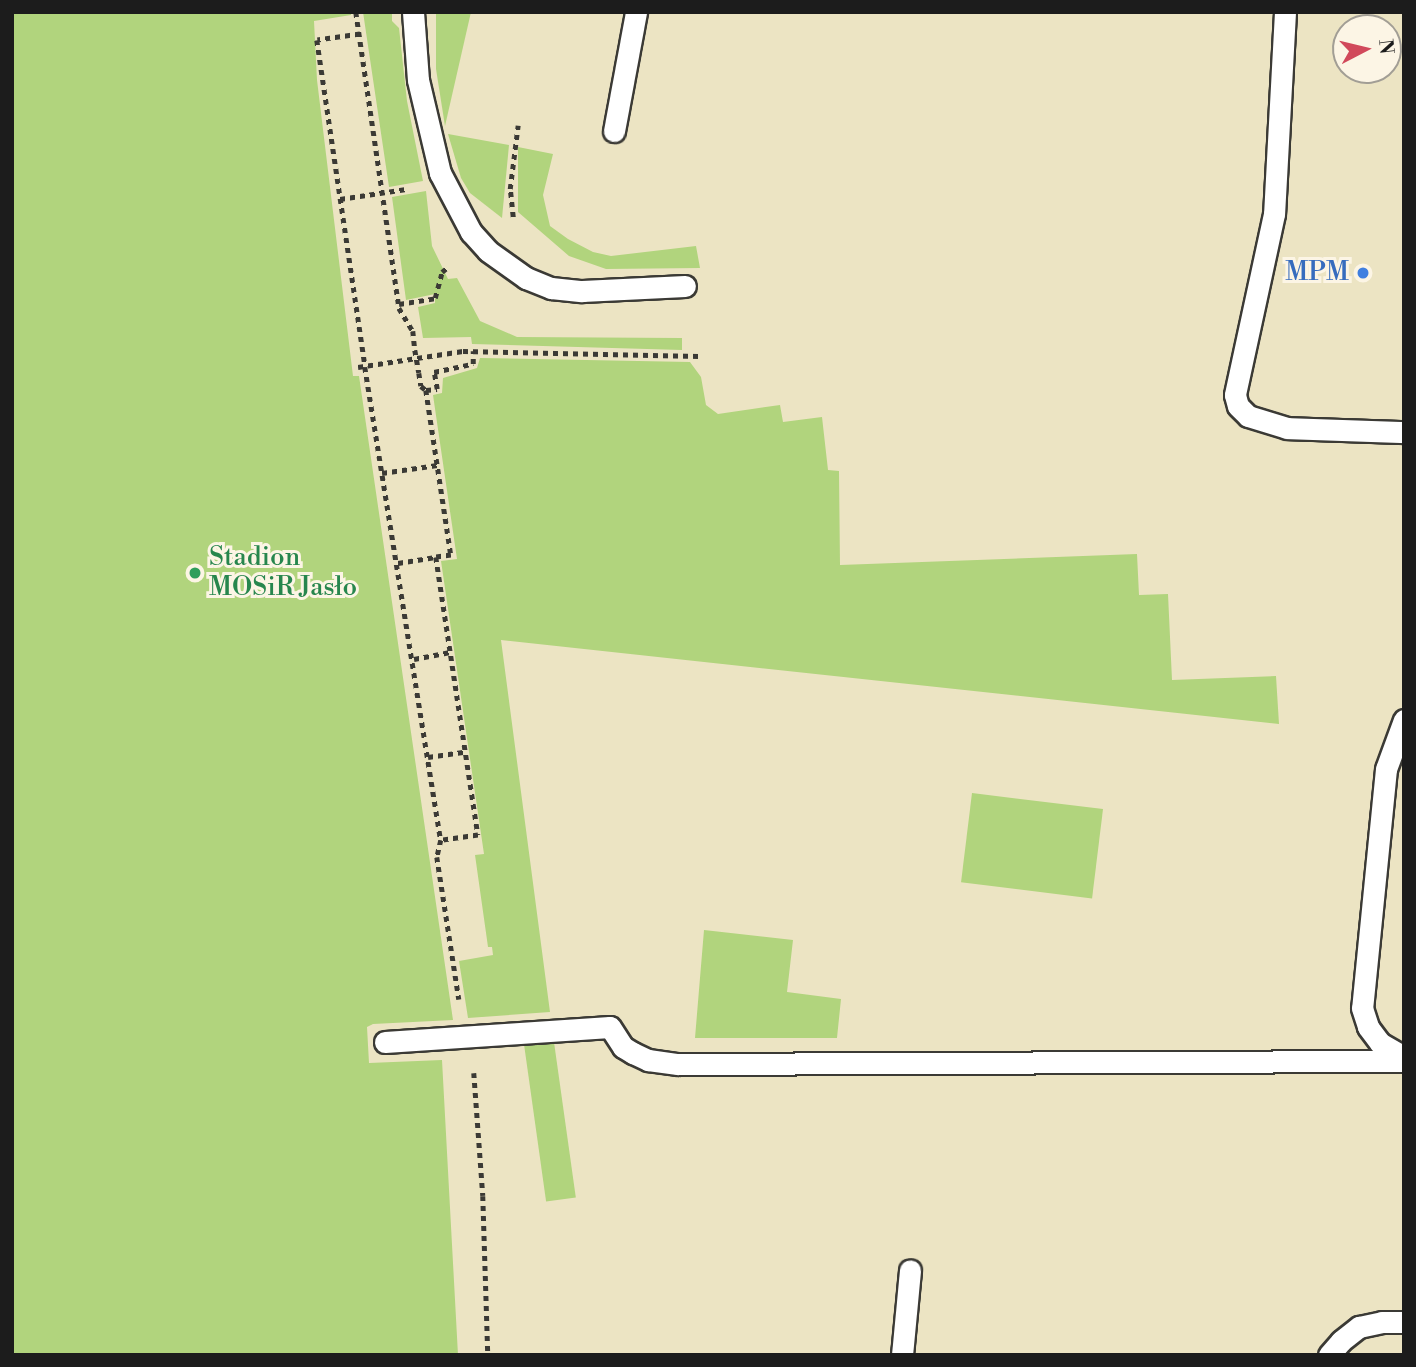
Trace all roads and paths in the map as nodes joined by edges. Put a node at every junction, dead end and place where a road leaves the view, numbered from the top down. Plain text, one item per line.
1 (356, 12) edge
2 (413, 12) edge
3 (636, 12) edge
4 (1285, 12) edge
5 (360, 34) junction
6 (518, 125) dead end
7 (614, 131) dead end
8 (383, 192) junction
9 (390, 192) dead end
10 (340, 199) junction
11 (517, 221) dead end
12 (685, 286) dead end
13 (435, 298) dead end
14 (399, 304) junction
15 (473, 351) junction
16 (699, 356) dead end
17 (358, 367) dead end
18 (365, 367) junction
19 (426, 390) junction
20 (1404, 432) edge
21 (437, 465) junction
22 (382, 473) junction
23 (436, 558) junction
24 (398, 563) junction
25 (450, 652) junction
26 (414, 659) junction
27 (1404, 720) edge
28 (465, 752) junction
29 (428, 757) junction
30 (441, 840) junction
31 (464, 1036) junction
32 (385, 1042) dead end
33 (1404, 1059) edge
34 (910, 1269) dead end
35 (1404, 1322) edge
36 (488, 1355) edge
37 (902, 1355) edge
38 (1329, 1355) edge

1 - 5 path
2 - 12 lane
3 - 7 lane
4 - 20 lane
5 - 8 path
5 - 10 path
6 - 11 path
8 - 9 path
8 - 10 path
8 - 14 path
10 - 18 path
13 - 14 path
14 - 19 path, bridge
15 - 16 path
15 - 18 path
15 - 19 path
17 - 18 path
18 - 22 path
19 - 21 path
21 - 22 path
21 - 23 path
22 - 24 path
23 - 24 path
23 - 25 path
24 - 26 path
25 - 26 path
25 - 28 path
26 - 29 path
27 - 33 lane
28 - 29 path
28 - 30 path
29 - 30 path
30 - 31 path
31 - 32 lane
31 - 33 lane
31 - 36 path
34 - 37 lane
35 - 38 lane

